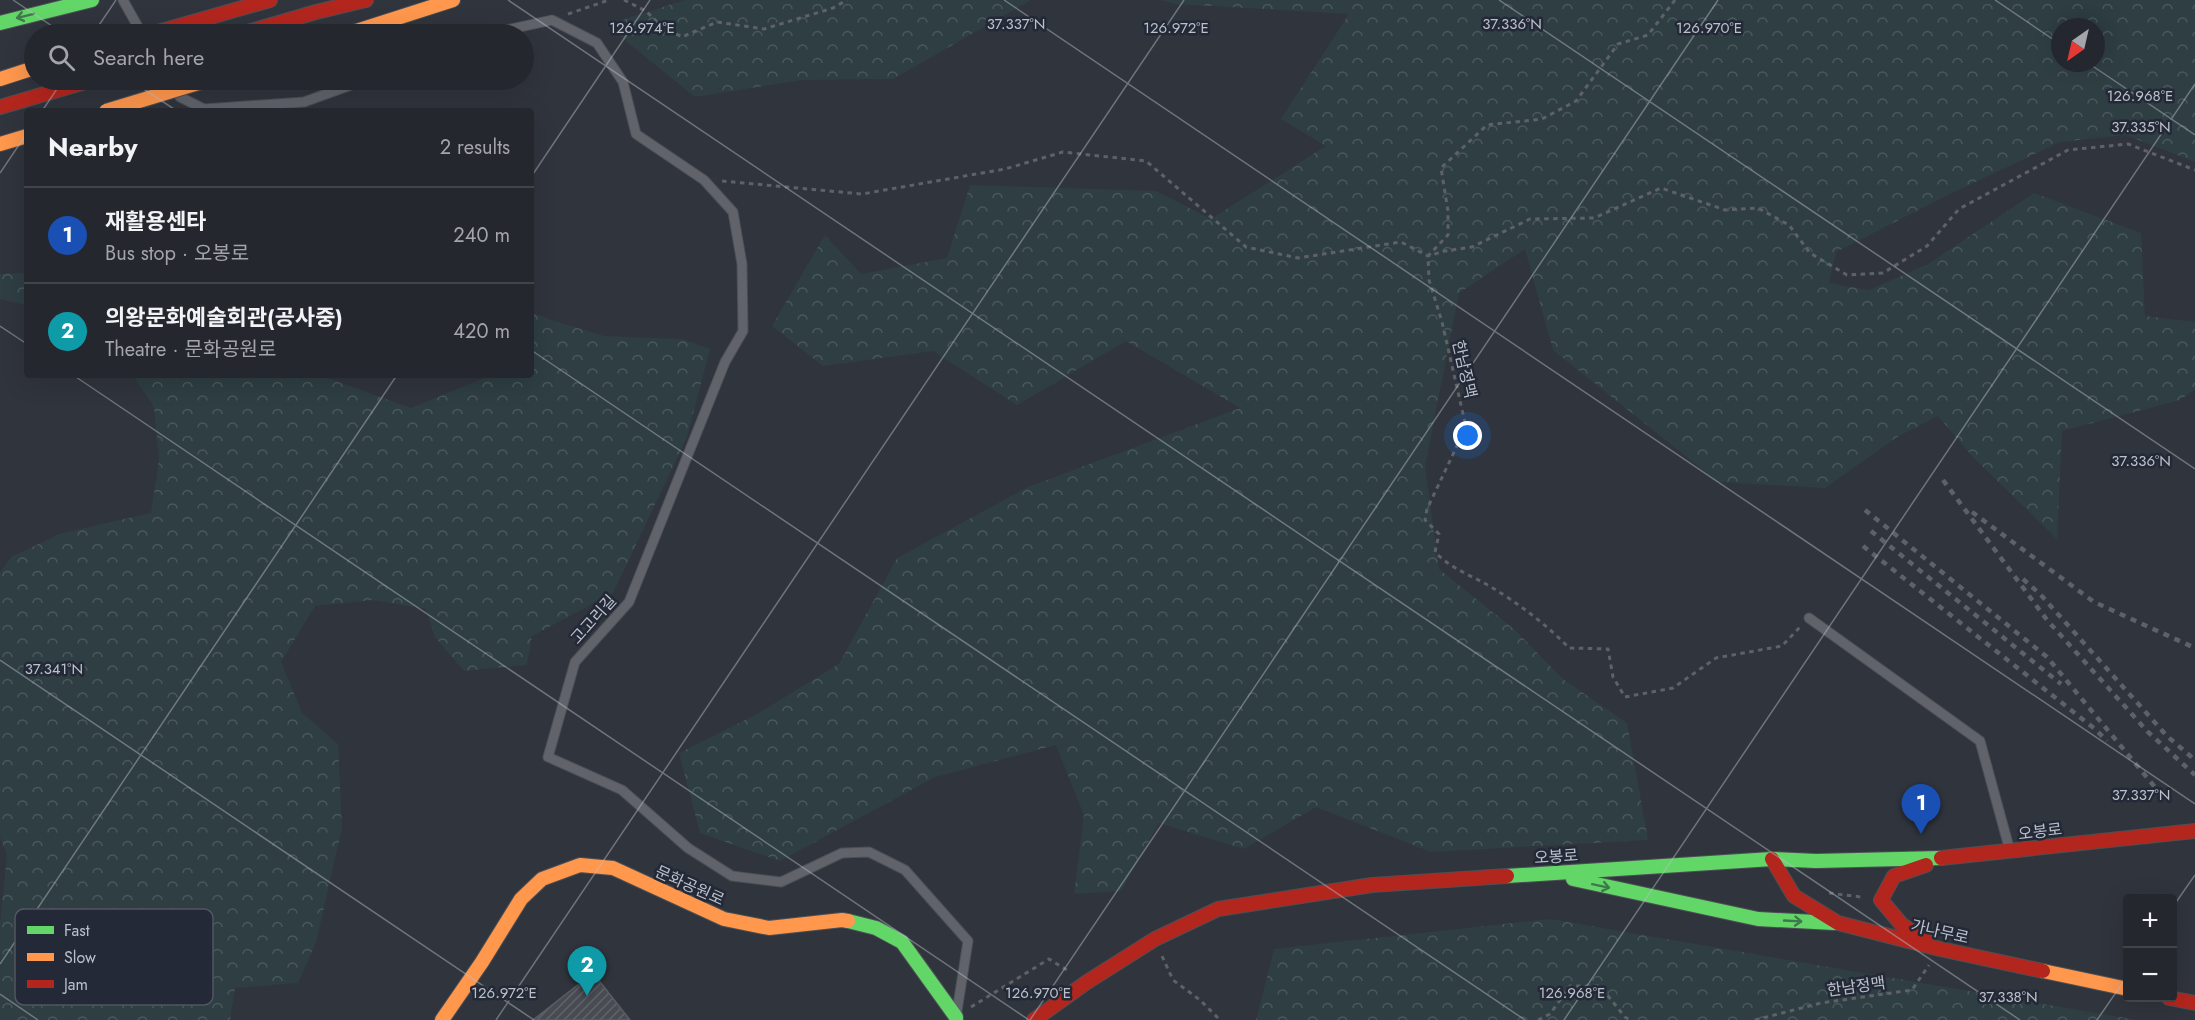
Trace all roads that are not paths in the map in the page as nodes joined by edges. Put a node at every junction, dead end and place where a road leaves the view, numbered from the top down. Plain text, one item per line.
1 (92, 0) edge
2 (123, 0) edge
3 (270, 0) edge
4 (366, 0) edge
5 (453, 0) edge
6 (0, 23) edge
7 (136, 24) edge
8 (186, 24) edge
9 (275, 24) edge
10 (378, 24) edge
11 (534, 24) edge
12 (24, 72) edge
13 (0, 79) edge
14 (58, 90) edge
15 (172, 90) edge
16 (175, 90) edge
17 (337, 90) edge
18 (0, 107) edge
19 (116, 108) edge
20 (202, 108) edge
21 (218, 108) edge
22 (24, 137) edge
23 (0, 144) edge
24 (1809, 618) road end
25 (2195, 831) edge
26 (2010, 851) junction
27 (1948, 858) junction
28 (1772, 860) junction
29 (1544, 873) junction
30 (1838, 923) junction
31 (1940, 949) junction
32 (2123, 988) edge
33 (2177, 1000) edge
34 (2195, 1003) edge
35 (956, 1018) edge
36 (442, 1020) edge
37 (1034, 1020) edge

1 -> 6 main road
2 - 7 lane
3 - 8 main road
4 - 9 main road
5 - 10 main road
11 - 35 lane, 고고리길
12 - 13 main road
14 - 18 main road
15 - 20 lane
16 - 19 main road, bridge
17 - 21 lane
22 - 23 main road
24 - 26 lane
25 - 26 main road, 오봉로
26 - 27 main road, 오봉로
27 - 28 main road, 오봉로
27 - 31 main road
28 - 29 main road, 오봉로
28 - 30 main road, 가나무로
29 -> 30 main road
29 - 37 main road, 오봉로
30 - 31 main road, 가나무로
31 - 32 main road, 가나무로
33 - 34 main road
35 - 36 main road, 문화공원로

